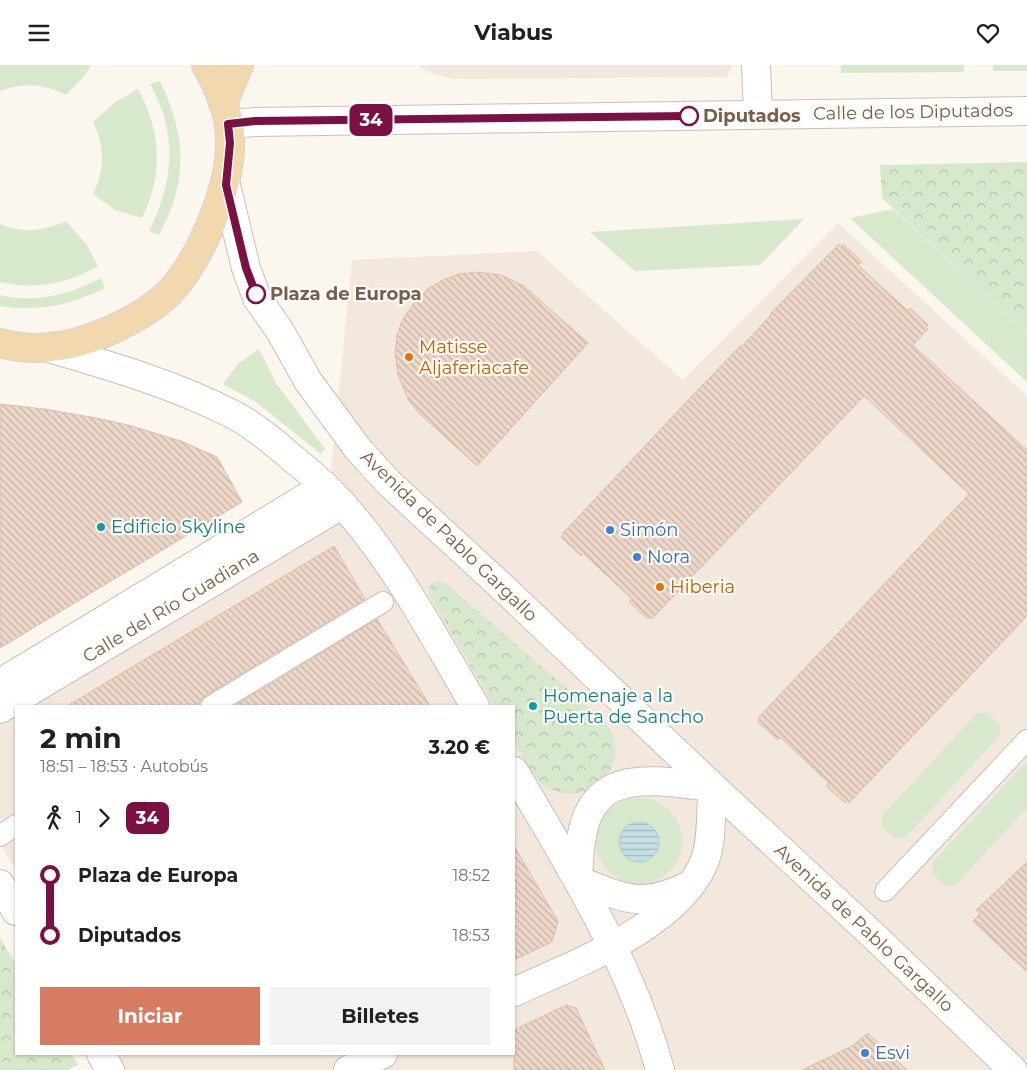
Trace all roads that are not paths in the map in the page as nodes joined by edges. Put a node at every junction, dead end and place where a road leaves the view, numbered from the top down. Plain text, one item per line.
1 (206, 65) edge
2 (239, 65) edge
3 (756, 65) edge
4 (1027, 111) edge
5 (226, 113) junction
6 (758, 114) junction
7 (226, 185) junction
8 (0, 343) edge
9 (49, 347) junction
10 (334, 495) junction
11 (383, 602) dead end
12 (0, 683) edge
13 (213, 705) edge
14 (474, 705) edge
15 (0, 709) edge
16 (1027, 739) edge
17 (515, 773) edge
18 (713, 787) junction
19 (15, 826) edge
20 (0, 836) edge
21 (578, 880) junction
22 (0, 884) edge
23 (690, 885) junction
24 (885, 891) dead end
25 (15, 909) edge
26 (612, 945) junction
27 (515, 992) edge
28 (102, 1055) edge
29 (381, 1055) edge
30 (110, 1070) edge
31 (348, 1070) edge
32 (660, 1070) edge
33 (1013, 1070) edge

1 - 5 main road
2 - 5 main road
3 - 6 street
4 - 6 street, Calle de los Diputados
5 - 6 street, Calle de los Diputados
5 - 7 main road
7 - 9 main road
7 - 18 street, Avenida de Pablo Gargallo
8 - 9 main road
9 - 10 street
10 - 12 street, Calle del Río Guadiana
10 - 14 street
10 - 15 street, Calle del Río Guadiana
11 - 13 street
16 - 24 street
17 - 21 street
18 - 21 street
18 - 23 street
18 - 33 street, Avenida de Pablo Gargallo
19 - 20 street
21 - 23 street
21 - 26 street
22 - 25 street
23 - 26 street
26 - 27 street
26 - 32 street
28 - 30 street
29 - 31 street

